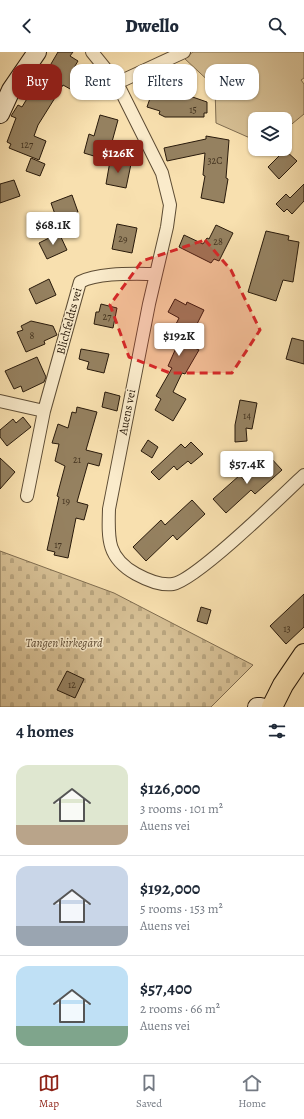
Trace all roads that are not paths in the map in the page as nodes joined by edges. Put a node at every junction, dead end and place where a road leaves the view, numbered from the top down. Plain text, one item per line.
1 (37, 52) edge
2 (92, 52) edge
3 (184, 52) edge
4 (102, 64) edge
5 (125, 79) edge
6 (125, 99) edge
7 (0, 114) edge
8 (156, 274) junction
9 (0, 401) edge
10 (44, 412) junction
11 (304, 475) edge
12 (27, 496) dead end
13 (304, 654) edge
14 (257, 707) edge
15 (261, 707) edge
16 (272, 707) edge

1 - 7 main road
2 - 4 street, Auens vei
3 - 5 street
6 - 8 street, Auens vei
8 - 10 street, Blichfeldts vei
8 - 11 street, Auens vei
9 - 10 street
10 - 12 street, Blichfeldts vei
13 - 16 main road
14 - 15 main road

